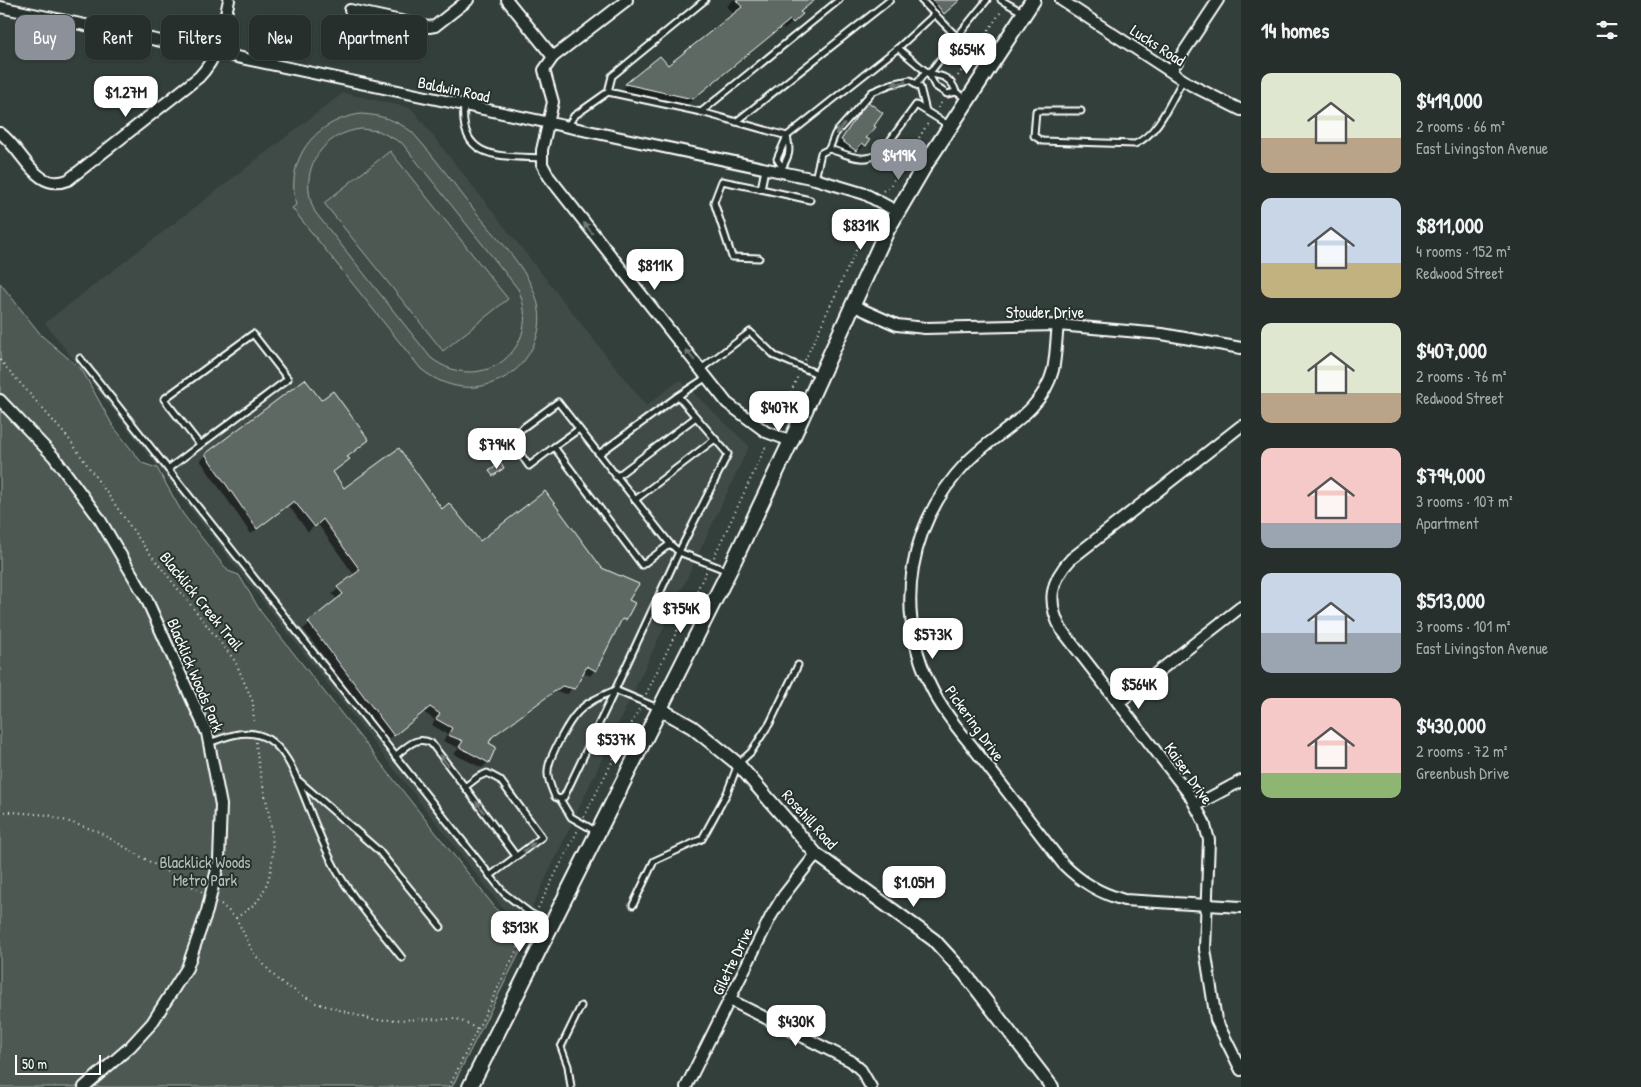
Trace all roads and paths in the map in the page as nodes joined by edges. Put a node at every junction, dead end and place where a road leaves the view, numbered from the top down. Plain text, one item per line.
1 (229, 0) edge
2 (468, 0) edge
3 (507, 0) edge
4 (627, 0) edge
5 (705, 0) edge
6 (839, 0) edge
7 (890, 0) edge
8 (921, 0) edge
9 (987, 0) edge
10 (1033, 0) edge
11 (1061, 0) edge
12 (1218, 0) edge
13 (1004, 1) edge
14 (0, 7) edge
15 (350, 10) dead end
16 (1024, 13) junction
17 (935, 14) junction
18 (226, 15) edge
19 (957, 37) junction
20 (161, 41) edge
21 (898, 48) junction
22 (239, 58) edge
23 (553, 58) junction
24 (213, 60) edge
25 (1172, 71) junction
26 (928, 73) junction
27 (1184, 80) junction
28 (953, 83) junction
29 (916, 85) junction
30 (608, 92) junction
31 (946, 94) junction
32 (962, 96) junction
33 (464, 106) junction
34 (1241, 110) edge
35 (926, 111) junction
36 (1081, 111) dead end
37 (701, 112) junction
38 (933, 116) junction
39 (736, 122) junction
40 (546, 124) junction
41 (950, 126) junction
42 (567, 128) junction
43 (0, 133) edge
44 (787, 136) junction
45 (829, 149) junction
46 (541, 158) junction
47 (765, 169) junction
48 (781, 169) junction
49 (815, 179) junction
50 (761, 189) junction
51 (810, 200) dead end
52 (877, 200) junction
53 (898, 212) junction
54 (759, 258) dead end
55 (852, 305) junction
56 (1058, 325) junction
57 (1241, 348) edge
58 (80, 358) dead end
59 (0, 360) edge
60 (802, 367) junction
61 (704, 373) junction
62 (820, 375) junction
63 (678, 396) junction
64 (0, 400) edge
65 (696, 417) junction
66 (1241, 426) edge
67 (578, 429) junction
68 (772, 434) junction
69 (716, 438) junction
70 (791, 441) junction
71 (200, 445) junction
72 (554, 447) junction
73 (599, 454) junction
74 (168, 470) junction
75 (616, 476) junction
76 (634, 500) junction
77 (670, 544) junction
78 (679, 552) junction
79 (710, 564) junction
80 (729, 571) junction
81 (1241, 607) edge
82 (798, 665) dead end
83 (615, 690) junction
84 (642, 702) junction
85 (1118, 703) junction
86 (660, 709) junction
87 (255, 734) junction
88 (210, 744) junction
89 (395, 756) junction
90 (738, 764) junction
91 (297, 778) junction
92 (1241, 781) edge
93 (465, 787) junction
94 (560, 799) junction
95 (1196, 805) junction
96 (0, 811) edge
97 (581, 823) junction
98 (597, 833) junction
99 (816, 854) junction
100 (516, 856) junction
101 (490, 876) junction
102 (210, 897) junction
103 (633, 905) dead end
104 (1208, 905) junction
105 (1241, 907) edge
106 (534, 916) junction
107 (236, 918) junction
108 (551, 924) junction
109 (441, 927) dead end
110 (402, 958) dead end
111 (730, 1000) junction
112 (581, 1006) dead end
113 (478, 1029) junction
114 (1241, 1070) edge
115 (84, 1087) edge
116 (449, 1087) edge
117 (470, 1087) edge
118 (571, 1087) edge
119 (686, 1087) edge
120 (871, 1087) edge
121 (1052, 1087) edge

1 - 18 street
2 - 15 street
3 - 23 street
4 - 23 street
5 - 30 lane
6 - 37 lane
7 - 39 lane
8 - 17 lane
9 - 19 lane
10 - 16 main road
11 - 25 street, Lucks Road
12 - 25 street
13 - 16 lane
13 - 28 path
14 - 20 street, Baldwin Road
16 - 32 main road
17 - 19 lane
17 - 21 lane
19 - 26 lane
21 - 26 lane
21 - 44 lane
22 - 33 street, Baldwin Road
23 - 40 street
24 - 43 street
25 - 27 street, Lucks Road
26 - 28 lane
26 - 29 lane
26 - 31 lane
27 - 34 street, Lucks Road
27 - 36 lane
28 - 32 lane
29 - 35 lane
29 -> 45 lane
30 - 37 lane
30 - 42 lane
31 - 32 lane
31 - 38 path
32 - 41 main road
33 - 40 street, Baldwin Road
33 - 46 lane
35 - 38 lane
35 - 45 lane
37 - 39 lane
38 - 41 lane
38 - 52 path
39 - 44 lane
40 - 42 street, Baldwin Road
40 - 46 street
41 - 53 main road
42 - 47 street, Baldwin Road
44 - 48 lane
44 - 48 lane
45 - 49 lane
61 -> 46 street
47 - 48 street, Baldwin Road
47 - 50 lane
48 - 49 street, Baldwin Road
49 - 52 street, Baldwin Road
50 - 51 lane
50 - 54 lane
52 - 53 street, Baldwin Road
52 - 60 path
53 - 55 main road
55 - 56 street, Stouder Drive
55 - 62 main road
56 - 57 street, Stouder Drive
56 - 104 street, Pickering Drive
58 - 74 lane
59 - 87 path, Blacklick Creek Trail
60 - 61 lane
60 - 62 lane
60 - 68 path
61 - 63 lane
61 - 68 street
62 - 70 main road
63 - 65 lane
63 - 73 lane
64 - 88 street, Blacklick Woods Park
65 - 69 lane
65 - 75 lane
66 - 85 street, Kaiser Drive
67 - 72 lane
67 - 72 lane
67 - 73 lane
68 - 70 street
68 - 79 path
69 - 76 lane
69 - 78 lane
70 - 80 main road
71 - 71 lane
71 - 74 lane
72 - 77 lane
73 - 75 lane
74 - 89 lane
75 - 76 lane
76 - 77 lane
77 - 78 lane
78 - 79 lane
78 - 83 lane
79 - 80 lane
79 - 84 path
80 - 86 main road
81 - 85 street
82 - 90 lane
83 - 84 lane
83 - 94 lane
83 - 94 lane
84 - 86 lane
84 - 97 path
85 - 95 street, Kaiser Drive
86 - 90 street, Rosehill Road
86 - 98 main road
87 - 88 lane
87 - 91 lane
87 - 107 path, Blacklick Creek Trail
88 - 102 street, Blacklick Woods Park
93 -> 89 lane
89 - 101 lane
90 - 99 street, Rosehill Road
90 - 103 lane
91 - 109 lane
91 - 110 lane
92 - 95 street
100 -> 93 lane
100 -> 93 lane
94 - 97 lane
95 - 104 street, Kaiser Drive
96 - 102 path
97 - 98 lane
97 - 106 path
98 - 108 main road
99 - 111 street, Gilette Drive
99 - 121 street, Rosehill Road
100 - 101 lane
101 - 106 lane
102 - 107 path
102 - 115 street, Blacklick Woods Park
104 - 105 street, Pickering Drive
104 - 114 street, Kaiser Drive
106 - 108 lane
106 - 113 path
107 - 113 path
108 - 117 main road
111 - 119 street, Gilette Drive
111 - 120 street
112 - 118 lane
113 - 116 path

